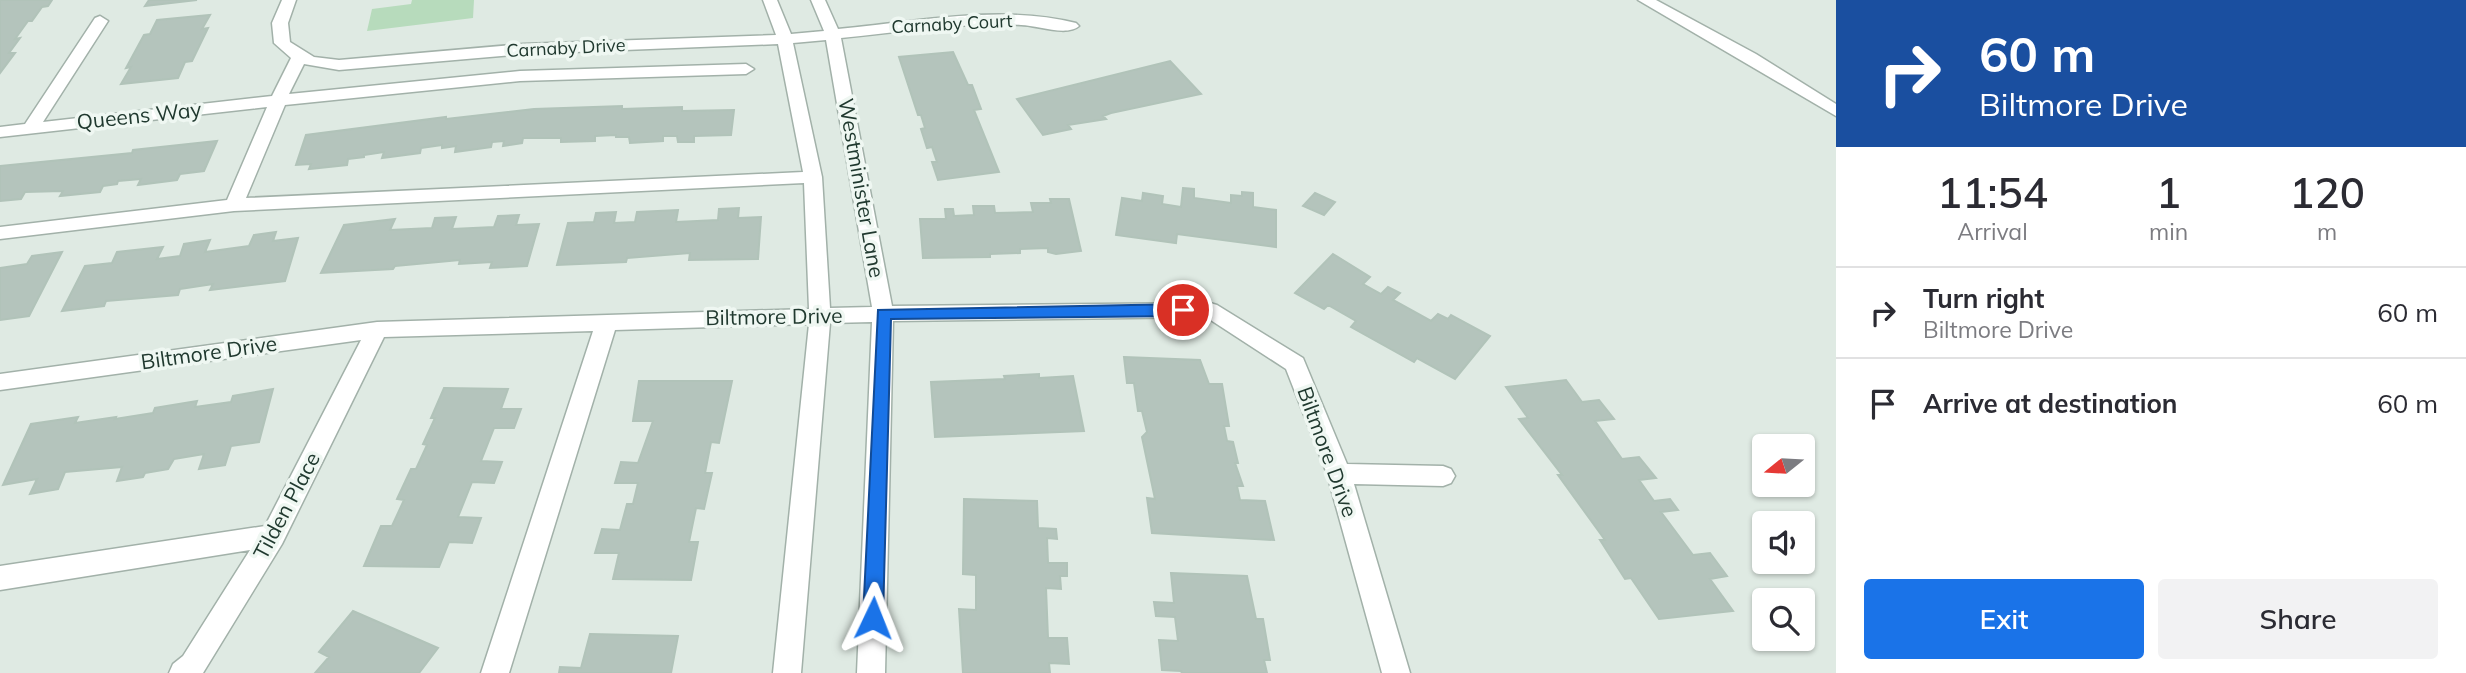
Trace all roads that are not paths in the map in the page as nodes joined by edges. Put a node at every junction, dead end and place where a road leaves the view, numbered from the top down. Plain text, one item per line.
1 (289, 0) edge
2 (770, 0) edge
3 (818, 0) edge
4 (1646, 0) edge
5 (100, 22) dead end
6 (1071, 26) dead end
7 (833, 34) junction
8 (785, 39) junction
9 (523, 49) junction
10 (299, 57) junction
11 (746, 69) dead end
12 (520, 76) junction
13 (278, 101) junction
14 (1836, 111) edge
15 (31, 128) junction
16 (0, 132) edge
17 (813, 177) junction
18 (234, 205) junction
19 (0, 233) edge
20 (883, 314) junction
21 (820, 316) junction
22 (607, 321) junction
23 (376, 330) junction
24 (0, 382) edge
25 (1339, 474) junction
26 (1443, 476) dead end
27 (273, 536) junction
28 (0, 578) edge
29 (183, 673) edge
30 (495, 673) edge
31 (788, 673) edge
32 (871, 673) edge
33 (1396, 673) edge

1 - 10 street
2 - 8 street
3 - 7 street, Westminister Lane
4 - 14 street
5 - 15 street
6 - 7 street, Carnaby Court
7 - 8 street, Carnaby Drive
7 - 20 street, Westminister Lane
8 - 9 street, Carnaby Drive
8 - 17 street
9 - 10 street, Carnaby Drive
9 - 12 street
10 - 13 street
11 - 12 street, Queens Way
12 - 13 street, Queens Way
13 - 15 street, Queens Way
13 - 18 street
15 - 16 street, Queens Way
17 - 18 street
17 - 21 street
18 - 19 street
20 - 21 street, Biltmore Drive
20 - 25 street, Biltmore Drive
20 - 32 street, Westminister Lane
21 - 22 street, Biltmore Drive
21 - 31 street
22 - 23 street, Biltmore Drive
22 - 30 street
23 - 24 street, Biltmore Drive
23 - 27 street, Tilden Place
25 - 26 street
25 - 33 street, Biltmore Drive
27 - 28 street
27 - 29 street, Tilden Place

